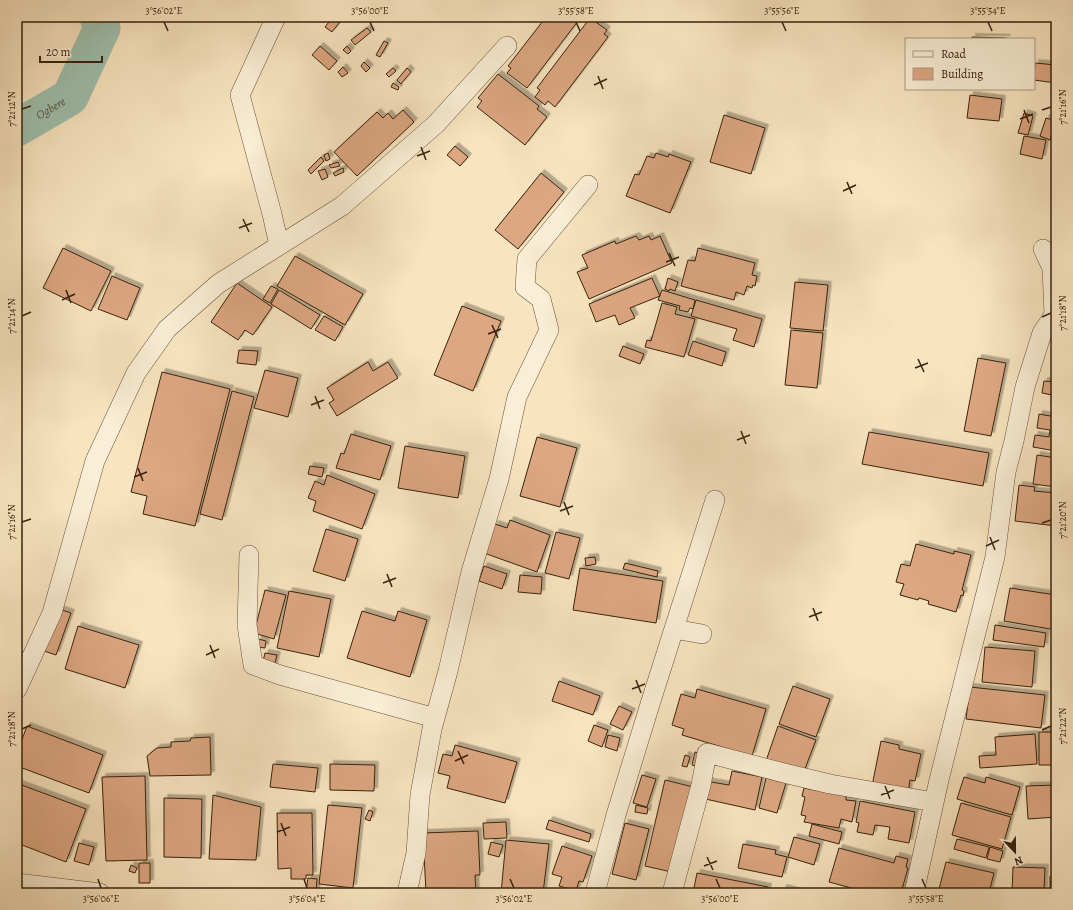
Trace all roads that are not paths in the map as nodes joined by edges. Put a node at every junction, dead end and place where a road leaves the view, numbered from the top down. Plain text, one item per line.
1 (276, 17) edge
2 (507, 46) dead end
3 (588, 185) dead end
4 (279, 245) junction
5 (1043, 249) dead end
6 (715, 500) dead end
7 (249, 554) dead end
8 (674, 629) junction
9 (702, 634) dead end
10 (17, 689) edge
11 (435, 718) junction
12 (934, 802) junction
13 (17, 883) edge
14 (100, 893) edge
15 (407, 893) edge
16 (595, 893) edge
17 (672, 893) edge
18 (914, 893) edge

1 - 4 street
2 - 4 street
3 - 11 street
4 - 10 street
5 - 12 street
6 - 8 street
7 - 11 street
8 - 9 street
8 - 16 street
11 - 15 street
12 - 17 street
12 - 18 street
13 - 14 street

